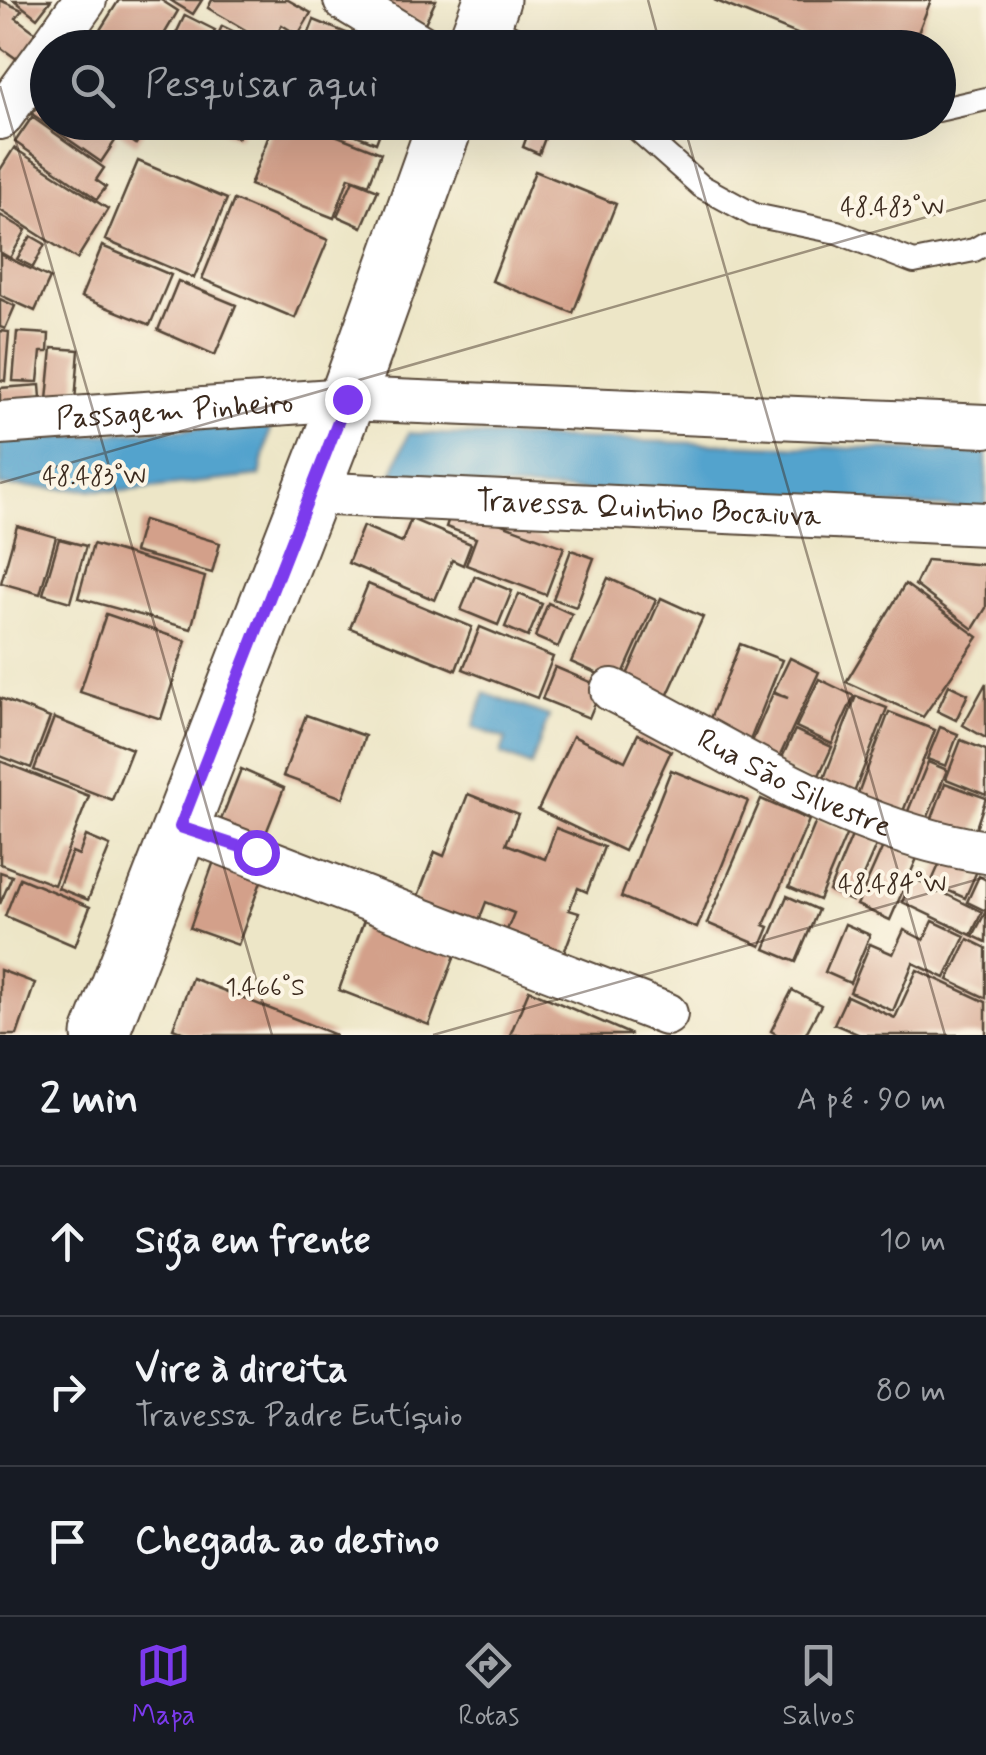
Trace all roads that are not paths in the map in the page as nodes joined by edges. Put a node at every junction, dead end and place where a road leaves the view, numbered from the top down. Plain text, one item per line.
1 (85, 0) edge
2 (345, 0) edge
3 (63, 30) edge
4 (394, 30) edge
5 (30, 76) edge
6 (986, 99) edge
7 (956, 106) edge
8 (0, 118) edge
9 (440, 140) edge
10 (650, 140) edge
11 (986, 243) edge
12 (347, 399) junction
13 (0, 423) edge
14 (986, 426) edge
15 (309, 493) junction
16 (986, 524) edge
17 (612, 690) dead end
18 (180, 827) junction
19 (986, 852) edge
20 (666, 1014) dead end
21 (100, 1035) edge

1 - 3 street
2 - 4 street
5 - 8 street
6 - 7 lane
9 - 12 main road
10 - 11 lane
12 - 13 street, Passagem Pinheiro
12 - 14 street
12 - 15 main road
15 - 16 street, Travessa Quintino Bocaiuva
15 - 18 main road
17 - 19 street, Rua São Silvestre
18 - 20 street
18 - 21 main road

